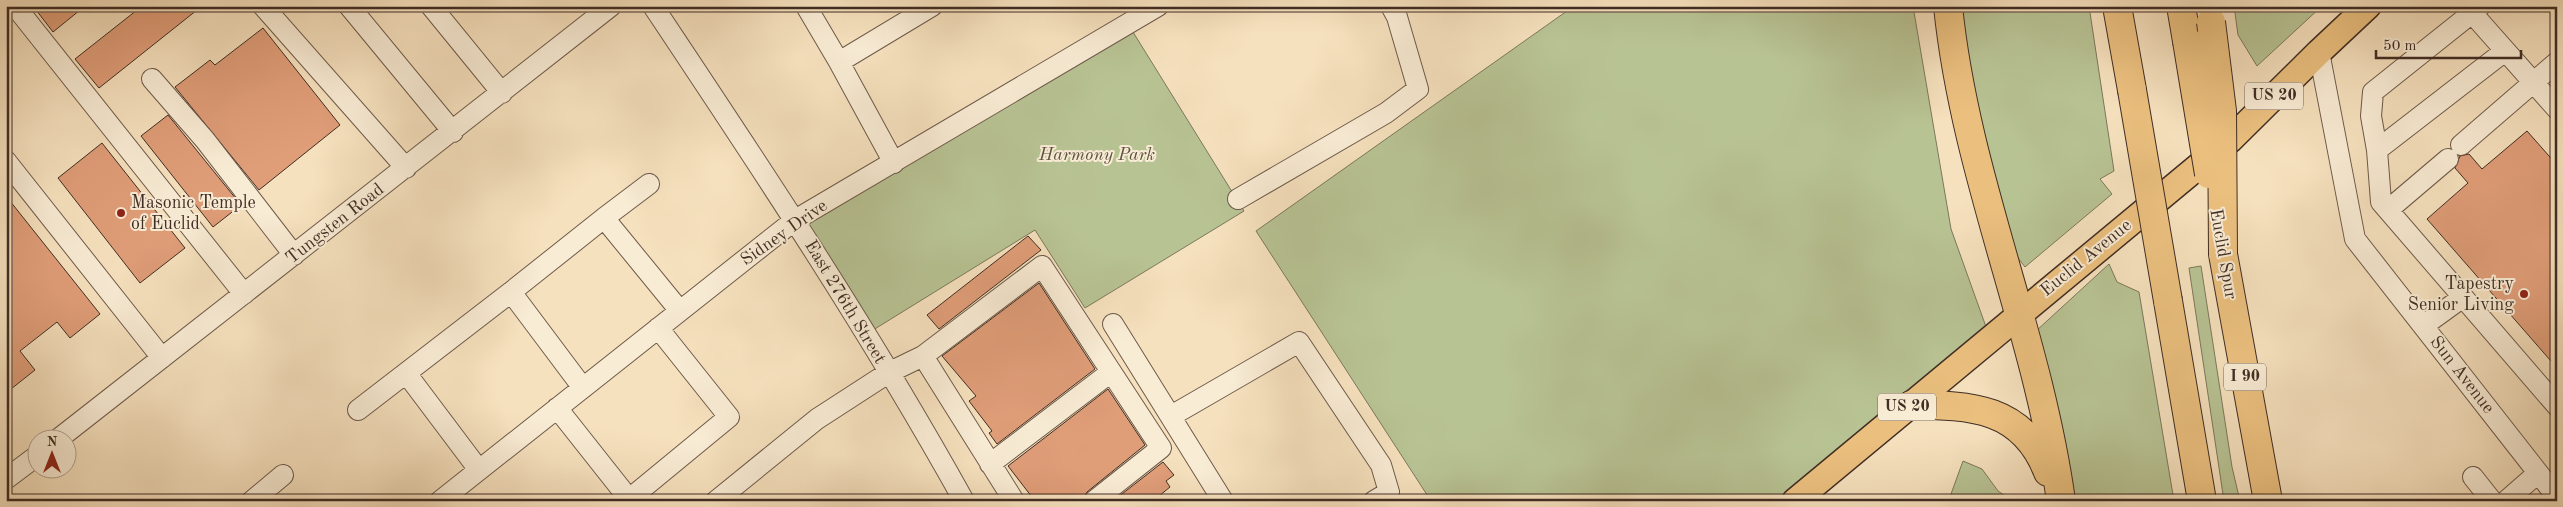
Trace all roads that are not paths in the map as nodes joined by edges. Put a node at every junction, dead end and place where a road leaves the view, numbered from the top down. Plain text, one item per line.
1 (15, 6) edge
2 (263, 6) edge
3 (349, 6) edge
4 (432, 6) edge
5 (611, 6) edge
6 (653, 6) edge
7 (806, 6) edge
8 (932, 6) edge
9 (1158, 6) edge
10 (1391, 6) edge
11 (1948, 6) edge
12 (2118, 6) edge
13 (2181, 6) edge
14 (2368, 6) edge
15 (2473, 8) edge
16 (2210, 14) edge
17 (2505, 51) junction
18 (2319, 52) junction
19 (839, 62) junction
20 (2557, 62) edge
21 (152, 79) dead end
22 (2532, 82) junction
23 (502, 94) junction
24 (2557, 109) edge
25 (452, 132) junction
26 (2377, 150) junction
27 (6, 161) edge
28 (894, 163) junction
29 (406, 168) junction
30 (649, 184) dead end
31 (1238, 199) dead end
32 (2388, 210) junction
33 (604, 218) junction
34 (795, 220) junction
35 (2223, 254) junction
36 (294, 255) junction
37 (511, 292) junction
38 (244, 294) junction
39 (2463, 297) junction
40 (680, 311) junction
41 (2019, 313) junction
42 (1113, 324) dead end
43 (2423, 326) junction
44 (658, 328) junction
45 (923, 356) junction
46 (162, 358) junction
47 (406, 372) junction
48 (888, 372) junction
49 (1110, 372) junction
50 (583, 388) junction
51 (1911, 405) junction
52 (2557, 406) edge
53 (557, 408) junction
54 (358, 410) dead end
55 (1171, 416) junction
56 (70, 430) edge
57 (28, 462) edge
58 (990, 464) junction
59 (479, 470) junction
60 (2538, 473) junction
61 (283, 475) dead end
62 (2473, 477) dead end
63 (6, 479) edge
64 (460, 494) edge
65 (2557, 497) edge
66 (628, 500) edge
67 (252, 501) edge
68 (440, 501) edge
69 (716, 501) edge
70 (964, 501) edge
71 (1014, 501) edge
72 (1094, 501) edge
73 (1223, 501) edge
74 (1374, 501) edge
75 (1795, 501) edge
76 (2057, 501) edge
77 (2061, 501) edge
78 (2202, 501) edge
79 (2268, 501) edge
80 (2492, 501) edge
81 (2506, 501) edge

1 - 38 street
2 - 29 street
3 - 25 street
4 - 23 street
5 - 23 street, Tungsten Road
6 - 34 street, East 276th Street
7 - 19 street
8 - 19 street
9 - 28 street, Sidney Drive
10 - 31 street
11 - 41 highway
12 - 78 highway, bridge
13 - 35 highway, Euclid Spur / I 90, bridge
14 - 18 main road, Euclid Avenue / US 20
15 - 17 street
15 - 26 street
16 - 35 highway, bridge
17 - 22 street
17 - 26 street
18 - 41 main road, Euclid Avenue / US 20
18 - 43 street, Sun Avenue
19 - 28 street
20 - 22 street
21 - 36 street
22 - 24 street
22 - 32 street
23 - 25 street, Tungsten Road
25 - 29 street, Tungsten Road
26 - 32 street
27 - 46 street
28 - 34 street, Sidney Drive
29 - 36 street, Tungsten Road
30 - 33 street
32 - 39 street
33 - 37 street
33 - 40 street
34 - 40 street, Sidney Drive
34 - 48 street, East 276th Street
35 - 79 highway, Euclid Spur / I 90
36 - 38 street, Tungsten Road
37 - 47 street
37 - 50 street
38 - 46 street, Tungsten Road
39 - 43 street
39 - 52 street
40 - 44 street, Sidney Drive
41 - 51 main road, Euclid Avenue / US 20
41 - 77 highway
42 - 55 street
43 - 60 street, Sun Avenue
44 - 50 street, Sidney Drive
44 - 66 street
45 - 48 street
45 - 49 street
45 - 58 street
46 - 56 street, Tungsten Road
47 - 54 street
47 - 59 street
48 - 69 street
48 - 70 street, East 276th Street
49 - 58 street
49 - 72 street
50 - 53 street, Sidney Drive
51 - 75 main road, Euclid Avenue / US 20
51 - 76 highway
53 - 59 street, Sidney Drive
53 - 66 street
55 - 73 street
55 - 74 street
57 - 63 street
58 - 71 street
59 - 64 street, Sidney Drive
60 - 65 street, Sun Avenue
60 - 81 street
61 - 67 street
62 - 80 street
64 - 68 street, Sidney Drive

